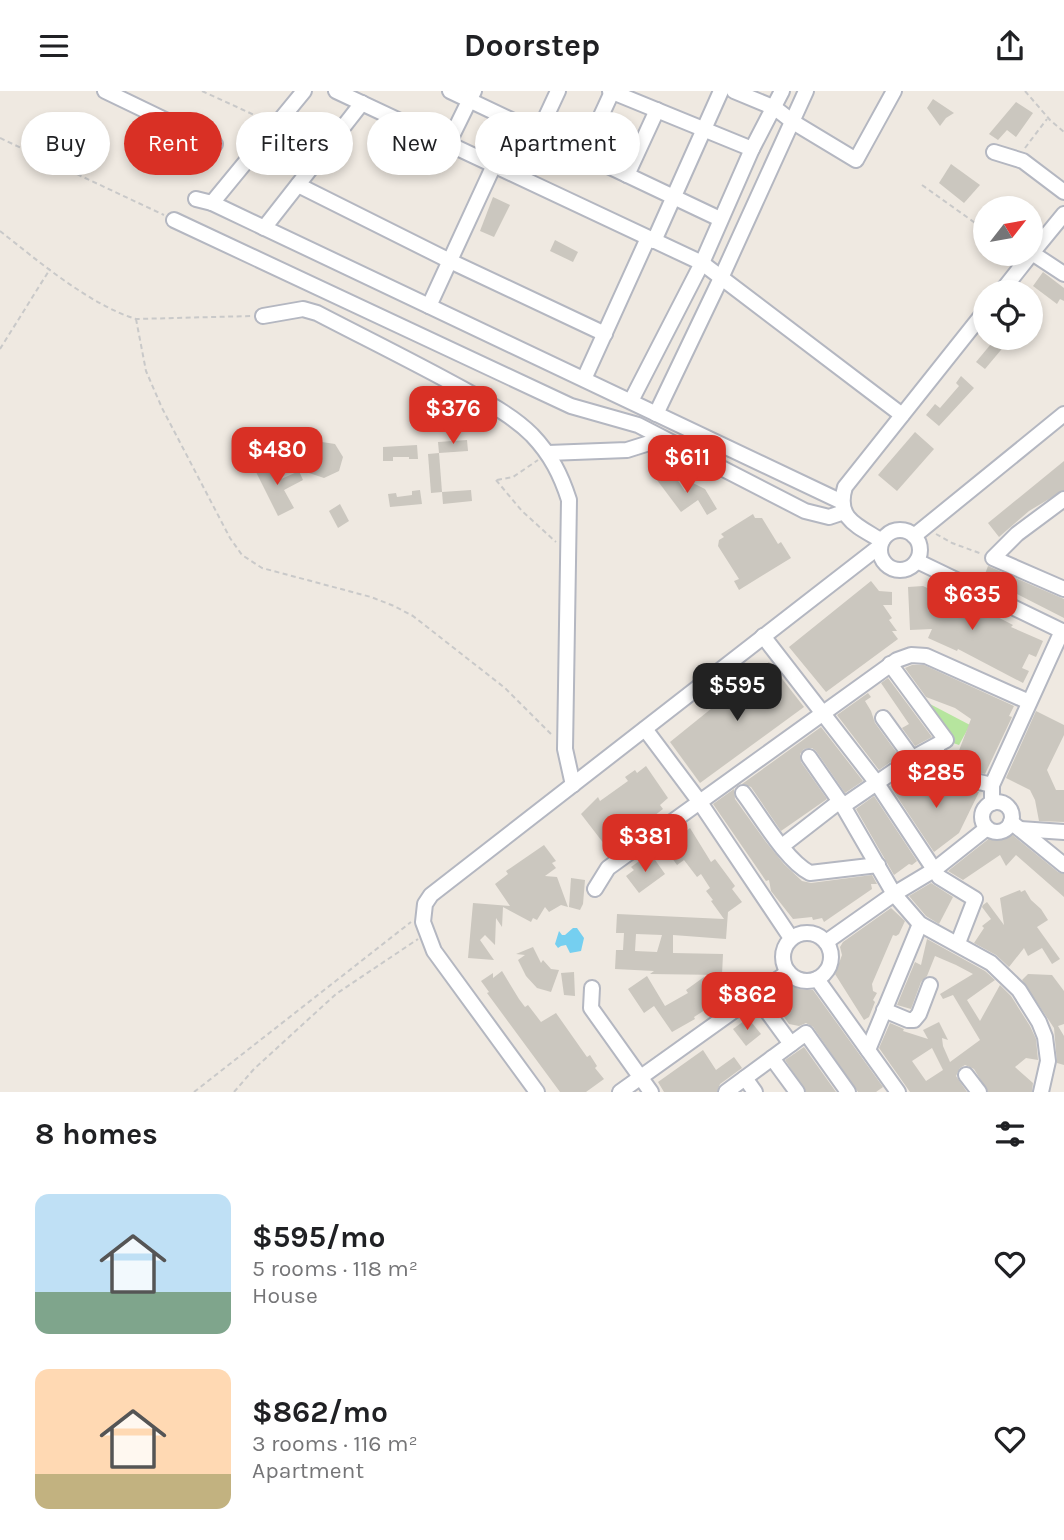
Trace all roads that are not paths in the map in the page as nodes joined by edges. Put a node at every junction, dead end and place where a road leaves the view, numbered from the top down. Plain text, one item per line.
1 (105, 91) edge
2 (304, 91) edge
3 (337, 91) edge
4 (450, 91) edge
5 (558, 91) edge
6 (611, 91) edge
7 (721, 91) edge
8 (734, 91) edge
9 (782, 91) edge
10 (806, 91) edge
11 (894, 91) edge
12 (472, 96) edge
13 (362, 103) junction
14 (775, 108) junction
15 (657, 110) junction
16 (149, 112) edge
17 (381, 112) edge
18 (500, 112) edge
19 (548, 112) edge
20 (602, 112) edge
21 (461, 118) edge
22 (793, 122) junction
23 (705, 130) junction
24 (640, 147) edge
25 (752, 149) junction
26 (994, 152) dead end
27 (489, 175) edge
28 (515, 175) edge
29 (627, 175) edge
30 (298, 185) junction
31 (1064, 192) edge
32 (673, 197) junction
33 (197, 199) dead end
34 (212, 203) junction
35 (1064, 214) edge
36 (720, 219) junction
37 (174, 220) road end
38 (264, 228) junction
39 (651, 239) junction
40 (1043, 240) edge
41 (1043, 260) edge
42 (450, 261) junction
43 (702, 264) junction
44 (1021, 266) edge
45 (1064, 274) edge
46 (721, 278) junction
47 (1010, 280) edge
48 (429, 306) junction
49 (263, 316) road end
50 (973, 326) edge
51 (604, 334) junction
52 (584, 379) junction
53 (631, 401) junction
54 (656, 414) junction
55 (1064, 414) edge
56 (902, 415) junction
57 (650, 432) junction
58 (548, 453) junction
59 (1064, 499) edge
60 (843, 507) junction
61 (920, 532) junction
62 (881, 543) junction
63 (917, 561) junction
64 (1064, 589) edge
65 (1063, 631) edge
66 (763, 636) junction
67 (890, 664) junction
68 (1029, 702) junction
69 (824, 712) junction
70 (883, 718) dead end
71 (645, 729) junction
72 (935, 747) junction
73 (808, 757) dead end
74 (912, 758) junction
75 (951, 772) junction
76 (876, 782) junction
77 (573, 785) junction
78 (992, 785) junction
79 (743, 793) dead end
80 (699, 801) junction
81 (841, 803) junction
82 (992, 803) junction
83 (1015, 826) junction
84 (987, 828) junction
85 (1064, 832) edge
86 (782, 846) junction
87 (878, 865) junction
88 (1064, 865) edge
89 (934, 870) junction
90 (596, 889) dead end
91 (894, 894) junction
92 (920, 924) junction
93 (792, 938) junction
94 (826, 942) junction
95 (958, 943) junction
96 (788, 972) junction
97 (817, 979) junction
98 (930, 985) dead end
99 (592, 988) dead end
100 (755, 995) junction
101 (884, 1010) junction
102 (791, 1044) junction
103 (868, 1050) junction
104 (772, 1058) junction
105 (966, 1075) dead end
106 (640, 1077) junction
107 (745, 1078) junction
108 (537, 1092) edge
109 (620, 1092) edge
110 (651, 1092) edge
111 (726, 1092) edge
112 (755, 1092) edge
113 (797, 1092) edge
114 (848, 1092) edge
115 (898, 1092) edge
116 (979, 1092) edge
117 (1041, 1092) edge

1 - 16 street
2 - 34 street
3 - 13 street
4 - 12 street
5 - 19 street
6 - 15 street
6 - 20 street
7 - 23 street
8 - 14 street
9 - 14 street
10 - 22 street
11 - 22 street
12 - 18 street
12 - 21 street
13 - 17 street
13 - 30 street
14 - 22 street
14 - 25 street
15 - 23 street
15 - 24 street
22 - 46 street
23 - 25 street
23 - 32 street
25 - 36 street
26 - 31 street
27 - 42 street
28 - 39 street
29 - 32 street
30 - 38 street
30 - 42 street
32 - 36 street
32 - 39 street
33 - 34 street
34 - 38 street
35 - 40 street
36 - 43 street
37 - 57 street
38 - 48 street
39 - 43 street
39 - 51 street
41 - 45 street
42 - 48 street
42 - 51 street
43 - 46 street
43 - 53 street
44 - 47 street
46 - 54 street
46 - 56 street
48 - 52 street
49 - 58 street
50 - 56 street
51 - 52 street
52 - 53 street
53 - 54 street
54 - 60 street
55 - 61 street
56 - 60 street
57 - 58 street
57 - 60 street
58 - 77 street
59 - 64 street
60 - 62 street
61 - 62 street
61 - 63 street
62 - 63 street
62 - 66 street
63 - 65 street
65 - 68 street
66 - 69 street
66 - 71 street
67 - 68 street
67 - 69 street
67 - 72 street
68 - 78 street
69 - 76 street
69 - 80 street
70 - 74 street
71 - 77 street
71 - 80 street
72 - 74 street
72 - 75 street
73 - 81 street
74 - 75 street
74 - 76 street
75 - 78 street
76 - 81 street
76 - 89 street
77 - 108 street
78 - 82 street
79 - 86 street
80 - 90 street
80 - 93 street
81 - 86 street
81 - 87 street
82 - 83 street
82 - 84 street
83 - 84 street
83 - 85 street
83 - 88 street
84 - 89 street
86 - 87 street
87 - 91 street
89 - 91 street
89 - 95 street
91 - 92 street
91 - 94 street
92 - 95 street
92 - 101 street
93 - 94 street
93 - 96 street
94 - 97 street
95 - 117 street
96 - 97 street
96 - 100 street
97 - 103 street
98 - 101 street
99 - 106 street
100 - 102 street
100 - 106 street
101 - 103 street
102 - 104 street
102 - 114 street
103 - 115 street
104 - 107 street
104 - 113 street
105 - 116 street
106 - 109 street
106 - 110 street
107 - 111 street
107 - 112 street

